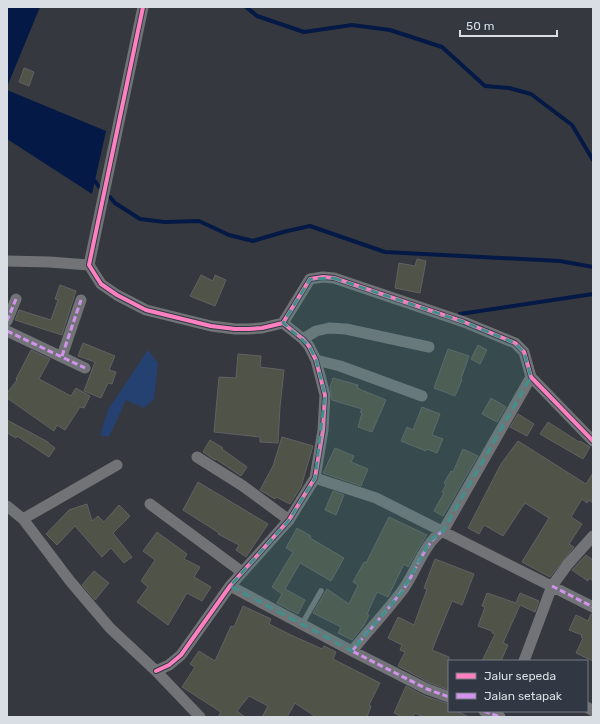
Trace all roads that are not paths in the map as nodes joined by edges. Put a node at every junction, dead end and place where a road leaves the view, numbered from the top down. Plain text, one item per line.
1 (143, 7) edge
2 (7, 261) edge
3 (89, 265) junction
4 (16, 299) dead end
5 (81, 300) dead end
6 (7, 321) edge
7 (283, 323) junction
8 (7, 331) edge
9 (302, 339) junction
10 (429, 347) dead end
11 (62, 356) junction
12 (316, 360) junction
13 (85, 368) dead end
14 (531, 376) junction
15 (422, 396) dead end
16 (593, 441) edge
17 (197, 457) dead end
18 (117, 465) dead end
19 (315, 478) junction
20 (150, 504) dead end
21 (7, 506) edge
22 (23, 519) junction
23 (289, 520) junction
24 (443, 531) junction
25 (593, 536) edge
26 (242, 572) junction
27 (230, 586) junction
28 (552, 586) junction
29 (321, 591) dead end
30 (593, 607) edge
31 (302, 624) junction
32 (352, 651) junction
33 (524, 660) edge
34 (156, 671) junction
35 (448, 697) edge
36 (487, 712) edge
37 (200, 717) edge
38 (500, 717) edge

1 - 3 street
2 - 3 street
3 - 7 street
4 - 6 street
5 - 11 street
7 - 9 street
7 - 14 street
8 - 11 street
9 - 10 street
9 - 12 street
11 - 13 street
12 - 15 street
12 - 19 street
14 - 16 street
14 - 24 street
17 - 23 street
18 - 22 street
19 - 23 street
19 - 24 street
20 - 26 street
21 - 22 street
22 - 34 street
23 - 26 street
24 - 28 street
24 - 32 street
25 - 28 street
26 - 27 street
27 - 31 street
27 - 34 street
28 - 30 street
28 - 33 street
29 - 31 lane
31 - 32 street
32 - 35 street
34 - 37 street
36 - 38 street

